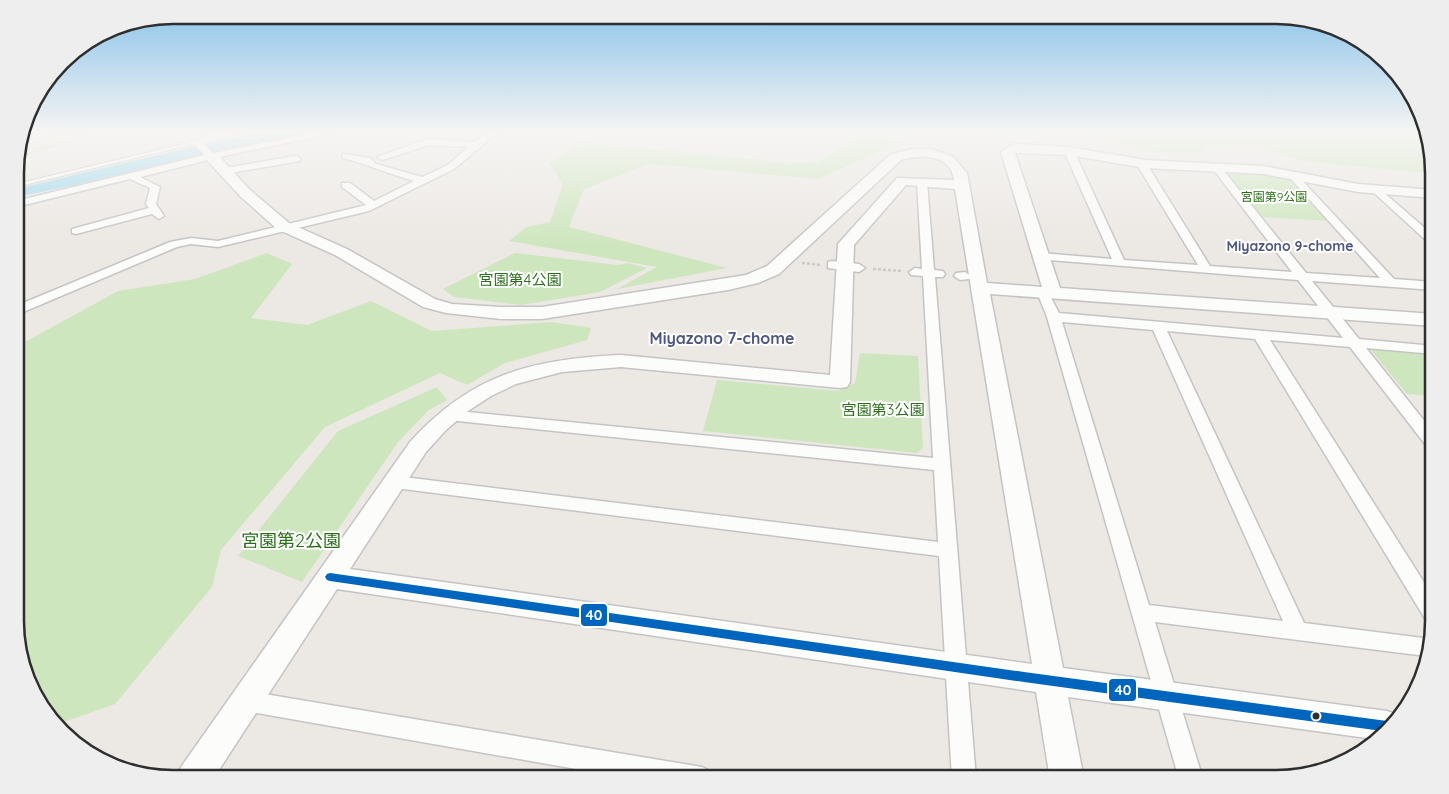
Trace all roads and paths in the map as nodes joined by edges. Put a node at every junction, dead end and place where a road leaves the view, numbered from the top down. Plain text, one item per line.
1 (97, 170) edge
2 (147, 170) edge
3 (230, 170) edge
4 (387, 170) edge
5 (447, 170) edge
6 (883, 170) edge
7 (958, 170) edge
8 (1014, 170) edge
9 (1078, 170) edge
10 (1145, 170) edge
11 (1218, 170) edge
12 (1264, 170) edge
13 (225, 171) joint
14 (131, 176) junction
15 (1293, 176) junction
16 (423, 181) junction
17 (922, 182) junction
18 (24, 184) edge
19 (962, 185) junction
20 (346, 186) dead end
21 (1376, 189) junction
22 (1425, 193) edge
23 (24, 202) edge
24 (373, 205) junction
25 (288, 228) junction
26 (76, 231) dead end
27 (1425, 234) edge
28 (1042, 257) junction
29 (789, 262) junction
30 (1120, 263) junction
31 (845, 266) junction
32 (1207, 270) junction
33 (928, 273) junction
34 (1302, 276) junction
35 (968, 280) junction
36 (1391, 283) junction
37 (1425, 285) edge
38 (1049, 295) junction
39 (24, 308) edge
40 (1331, 313) junction
41 (1054, 317) junction
42 (1425, 319) edge
43 (1158, 326) junction
44 (1260, 334) junction
45 (1354, 342) junction
46 (1425, 349) edge
47 (448, 415) junction
48 (1425, 433) edge
49 (942, 465) junction
50 (395, 482) junction
51 (948, 550) junction
52 (330, 577) junction
53 (1425, 601) edge
54 (1141, 612) junction
55 (1298, 631) junction
56 (1423, 646) edge
57 (956, 667) junction
58 (1050, 680) junction
59 (1166, 696) junction
60 (246, 701) junction
61 (1383, 725) edge
62 (199, 770) edge
63 (649, 770) edge
64 (963, 770) edge
65 (1065, 770) edge
66 (1187, 770) edge

1 - 18 lane
2 - 14 street
3 - 13 street
4 - 16 street
5 - 16 street
6 - 29 street
7 - 19 street
8 - 28 street
9 - 30 street
10 - 32 street
11 - 34 street
12 - 15 street
13 - 25 street
14 - 23 street
14 - 26 street
15 - 21 street
15 - 36 street
16 - 24 street
17 - 19 street
17 - 31 street
17 - 33 street
19 - 35 street
20 - 24 street
21 - 22 street
21 - 27 street
24 - 25 street
25 - 29 street
25 - 39 street
28 - 30 street
28 - 38 street
29 - 31 path
30 - 32 street
31 - 33 path
31 - 47 street
32 - 34 street
33 - 49 street
34 - 36 street
34 - 40 street
35 - 38 street
35 - 58 street
36 - 37 street
38 - 40 street
38 - 41 street
40 - 42 street
40 - 45 street
41 - 43 street
41 - 54 street
43 - 44 street
43 - 55 street
44 - 45 street
44 - 53 street
45 - 46 street
45 - 48 street
47 - 49 street
47 - 50 street
49 - 51 street
50 - 51 street
50 - 52 street
51 - 57 street
52 - 57 street
52 - 60 street
54 - 55 street
54 - 59 street
55 - 56 street
57 - 58 street
57 - 64 street
58 - 59 street
58 - 65 street
59 - 61 street
59 - 66 street
60 - 62 street
60 - 63 street

